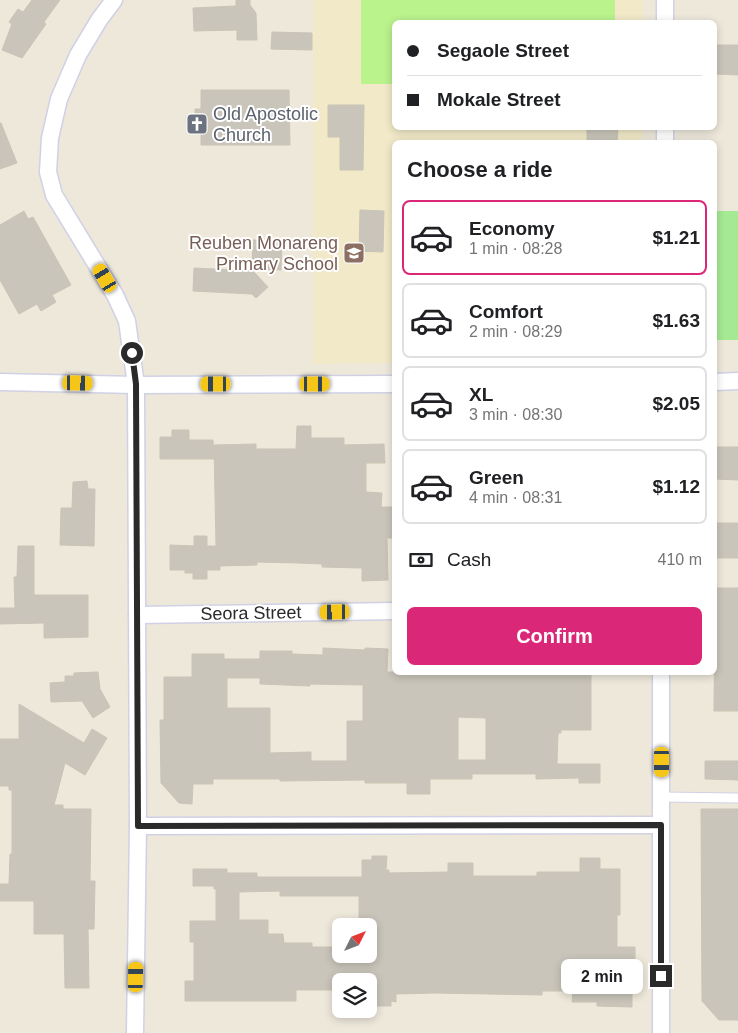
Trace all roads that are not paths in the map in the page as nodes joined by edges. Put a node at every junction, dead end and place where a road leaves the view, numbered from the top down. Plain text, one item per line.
1 (114, 0) edge
2 (665, 0) edge
3 (665, 20) edge
4 (738, 381) edge
5 (0, 382) edge
6 (717, 382) edge
7 (136, 384) junction
8 (392, 384) edge
9 (392, 612) edge
10 (137, 615) junction
11 (661, 675) edge
12 (662, 797) junction
13 (738, 798) edge
14 (661, 825) junction
15 (138, 826) junction
16 (135, 1033) edge
17 (661, 1033) edge

1 - 7 street
2 - 3 street
4 - 6 street
5 - 7 street
7 - 8 street
7 - 10 street
9 - 10 street, Seora Street
10 - 15 street
11 - 12 street
12 - 13 lane
12 - 14 street
14 - 15 street
14 - 17 street
15 - 16 street

